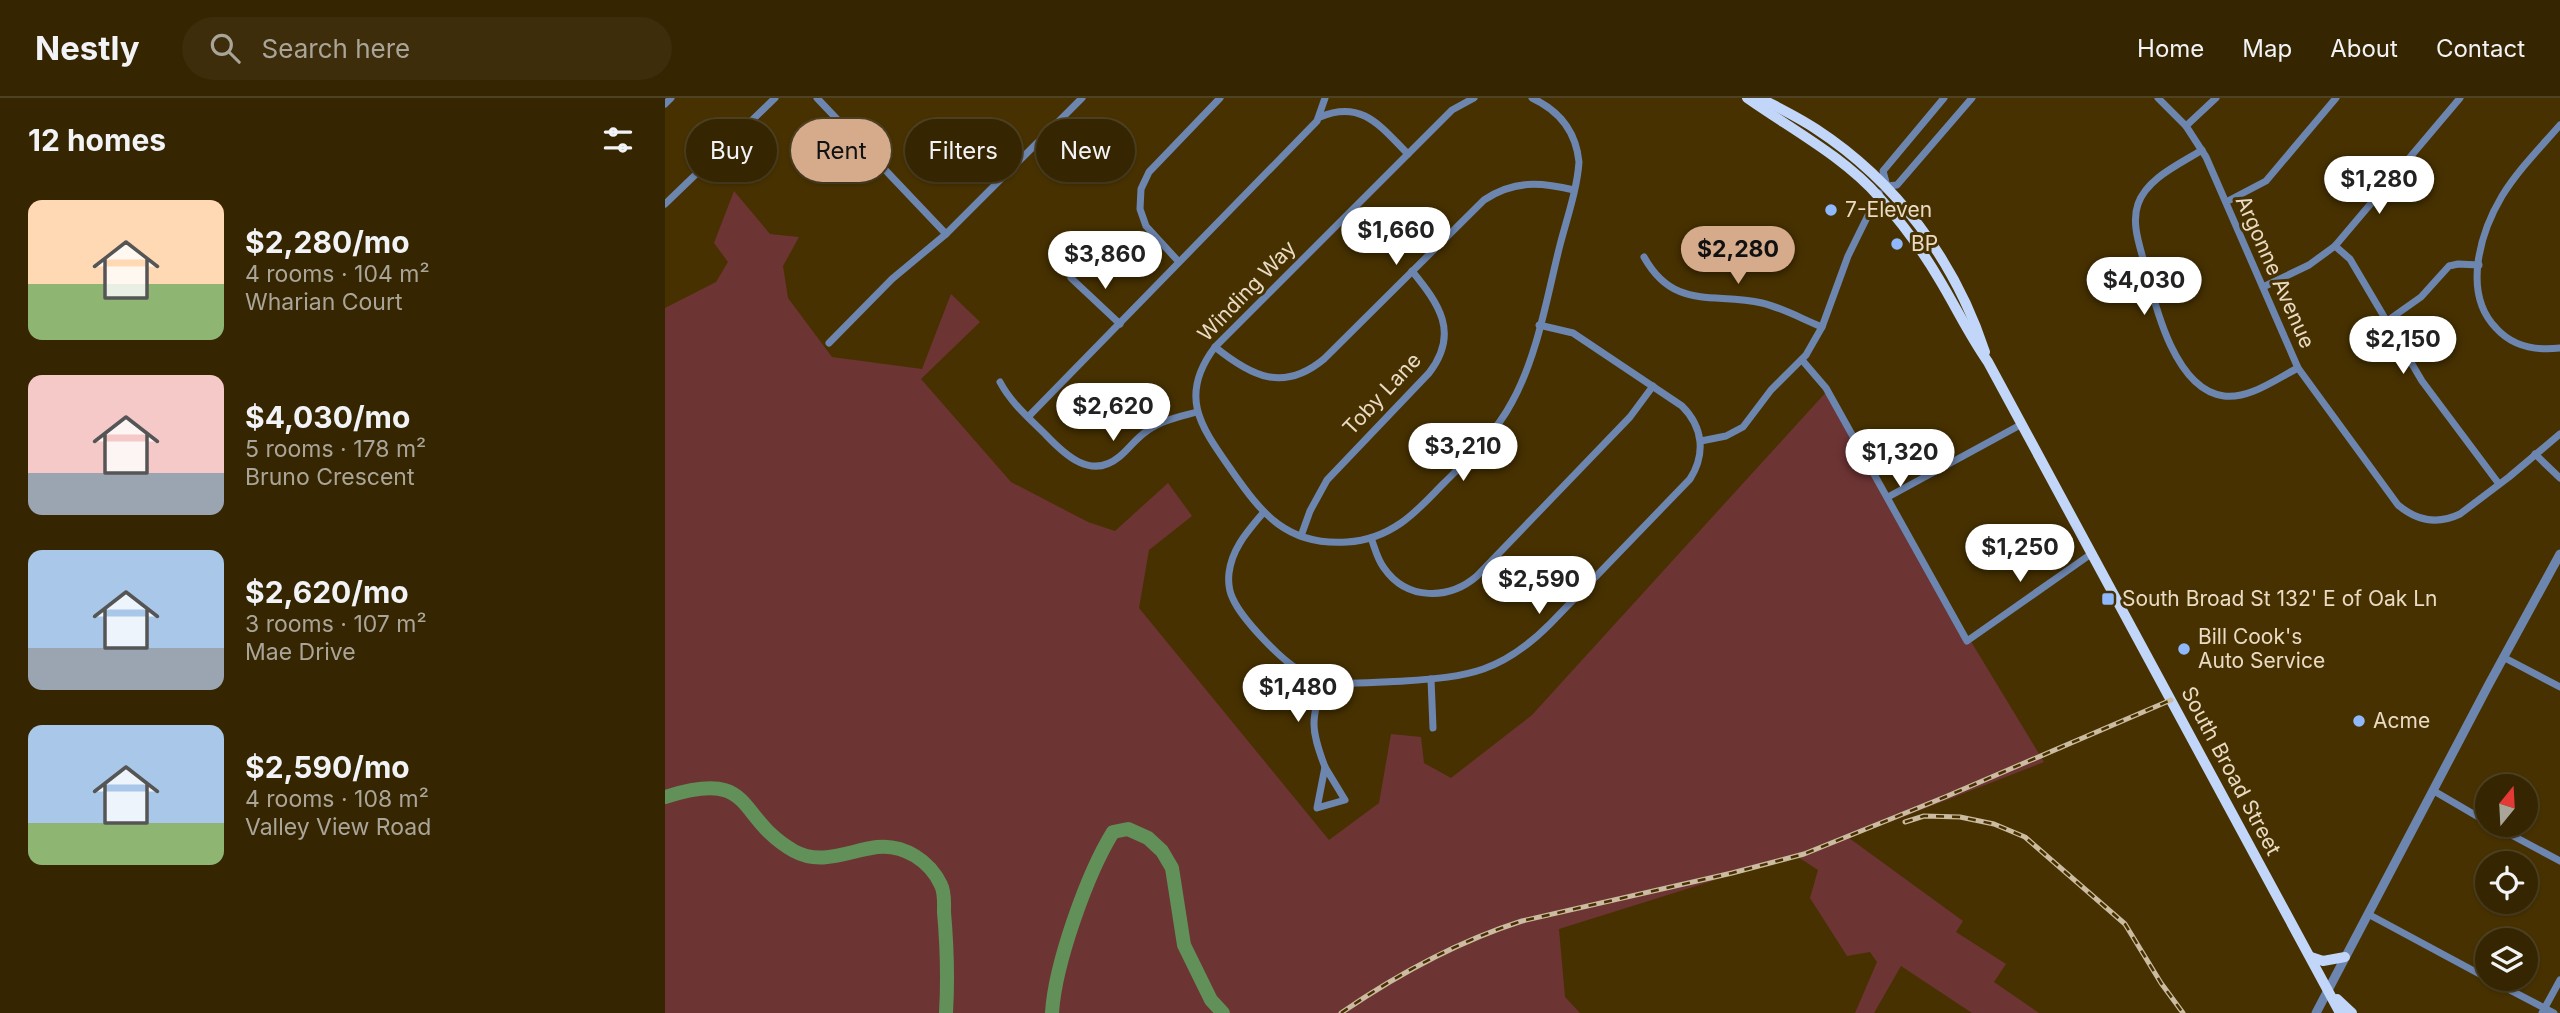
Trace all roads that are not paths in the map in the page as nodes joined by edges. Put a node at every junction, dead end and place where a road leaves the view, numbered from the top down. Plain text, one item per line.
1 (671, 98) edge
2 (775, 98) edge
3 (817, 98) edge
4 (1082, 98) edge
5 (1220, 98) edge
6 (1325, 98) edge
7 (1473, 98) edge
8 (1532, 98) edge
9 (1747, 98) edge
10 (1760, 98) edge
11 (1944, 98) edge
12 (1972, 98) edge
13 (2158, 98) edge
14 (2216, 98) edge
15 (2336, 98) edge
16 (2460, 98) edge
17 (1549, 102) edge
18 (665, 104) edge
19 (1320, 118) junction
20 (2186, 125) junction
21 (2560, 125) edge
22 (2202, 150) junction
23 (1408, 153) junction
24 (1887, 186) junction
25 (1574, 190) junction
26 (1877, 195) junction
27 (2225, 202) junction
28 (665, 204) edge
29 (946, 234) junction
30 (2336, 246) junction
31 (1644, 257) dead end
32 (1179, 262) junction
33 (2479, 265) junction
34 (1948, 268) junction
35 (1412, 271) junction
36 (1071, 278) dead end
37 (1941, 281) junction
38 (2263, 287) junction
39 (1961, 291) junction
40 (1949, 297) junction
41 (2387, 321) junction
42 (1120, 324) junction
43 (1539, 325) junction
44 (1822, 327) junction
45 (829, 343) dead end
46 (1215, 347) junction
47 (2560, 348) edge
48 (1802, 360) junction
49 (1988, 362) junction
50 (2298, 368) junction
51 (1000, 382) dead end
52 (1653, 386) junction
53 (1197, 412) junction
54 (1028, 417) junction
55 (2022, 424) junction
56 (2560, 434) edge
57 (1701, 441) junction
58 (2535, 454) junction
59 (2560, 478) edge
60 (2499, 484) junction
61 (1888, 497) junction
62 (1263, 513) junction
63 (1301, 536) junction
64 (1371, 538) junction
65 (2091, 554) junction
66 (2560, 554) edge
67 (2503, 657) junction
68 (1431, 679) junction
69 (1324, 680) junction
70 (2560, 687) edge
71 (1433, 728) dead end
72 (1325, 767) junction
73 (2434, 791) junction
74 (2475, 815) edge
75 (2515, 837) edge
76 (2560, 861) edge
77 (2368, 914) junction
78 (2311, 957) junction
79 (2345, 957) junction
80 (2475, 972) edge
81 (2560, 980) edge
82 (2328, 989) junction
83 (2509, 991) edge
84 (2543, 1011) edge
85 (2316, 1013) edge
86 (2340, 1013) edge
87 (2352, 1013) edge
88 (2554, 1013) edge

1 - 18 street
2 - 28 street
3 - 29 street
4 - 29 street
5 - 32 street
6 - 19 street
7 - 23 street, Winding Way
8 - 17 street, Winding Way
9 - 26 main road, South Broad Street
10 - 24 main road, South Broad Street
11 - 24 street
12 - 24 street
13 - 20 street, Argonne Avenue
14 - 20 street
15 - 27 street
16 - 30 street
17 - 25 street, Winding Way
19 - 23 street
19 - 32 street
20 - 22 street, Argonne Avenue
21 - 33 street
22 - 27 street, Argonne Avenue
22 - 50 street
23 - 46 street, Winding Way
24 - 26 street
24 - 34 main road, South Broad Street
25 - 35 street
25 - 43 street, Winding Way
26 - 37 main road, South Broad Street
26 - 44 street
27 - 38 street, Argonne Avenue
29 - 45 street
30 - 38 street
30 - 41 street
31 - 44 street
32 - 42 street
33 - 41 street
33 - 47 street
34 - 37 main road
34 - 39 main road, South Broad Street
35 - 46 street
35 - 63 street, Toby Lane
36 - 42 street
37 - 40 main road, South Broad Street
38 - 50 street, Argonne Avenue
39 - 40 main road
39 - 49 main road, South Broad Street
40 - 49 main road, South Broad Street
41 - 60 street
42 - 54 street
43 - 52 street
43 - 64 street, Winding Way
44 - 48 street
46 - 53 street, Winding Way
48 - 57 street
48 - 61 street
49 - 55 main road, South Broad Street
50 - 60 street, Argonne Avenue
51 - 54 street
52 - 57 street
52 - 64 street
53 - 54 street
53 - 62 street, Winding Way
55 - 61 street
55 - 65 main road, South Broad Street
56 - 58 street, Argonne Avenue
57 - 68 street
58 - 59 street
58 - 60 street, Argonne Avenue
61 - 65 street
62 - 63 street, Winding Way
62 - 69 street
63 - 64 street, Winding Way
65 - 78 main road, South Broad Street
66 - 67 street
67 - 70 street
67 - 73 street
68 - 69 street
68 - 71 street
69 - 72 street
72 - 72 street
73 - 74 street
73 - 77 street
75 - 76 street
77 - 79 street
77 - 80 street
78 - 79 main road
78 - 82 main road, South Broad Street
79 - 82 street
81 - 84 street
82 - 85 street
82 - 86 main road, South Broad Street
82 - 87 main road
83 - 84 street
84 - 88 street

